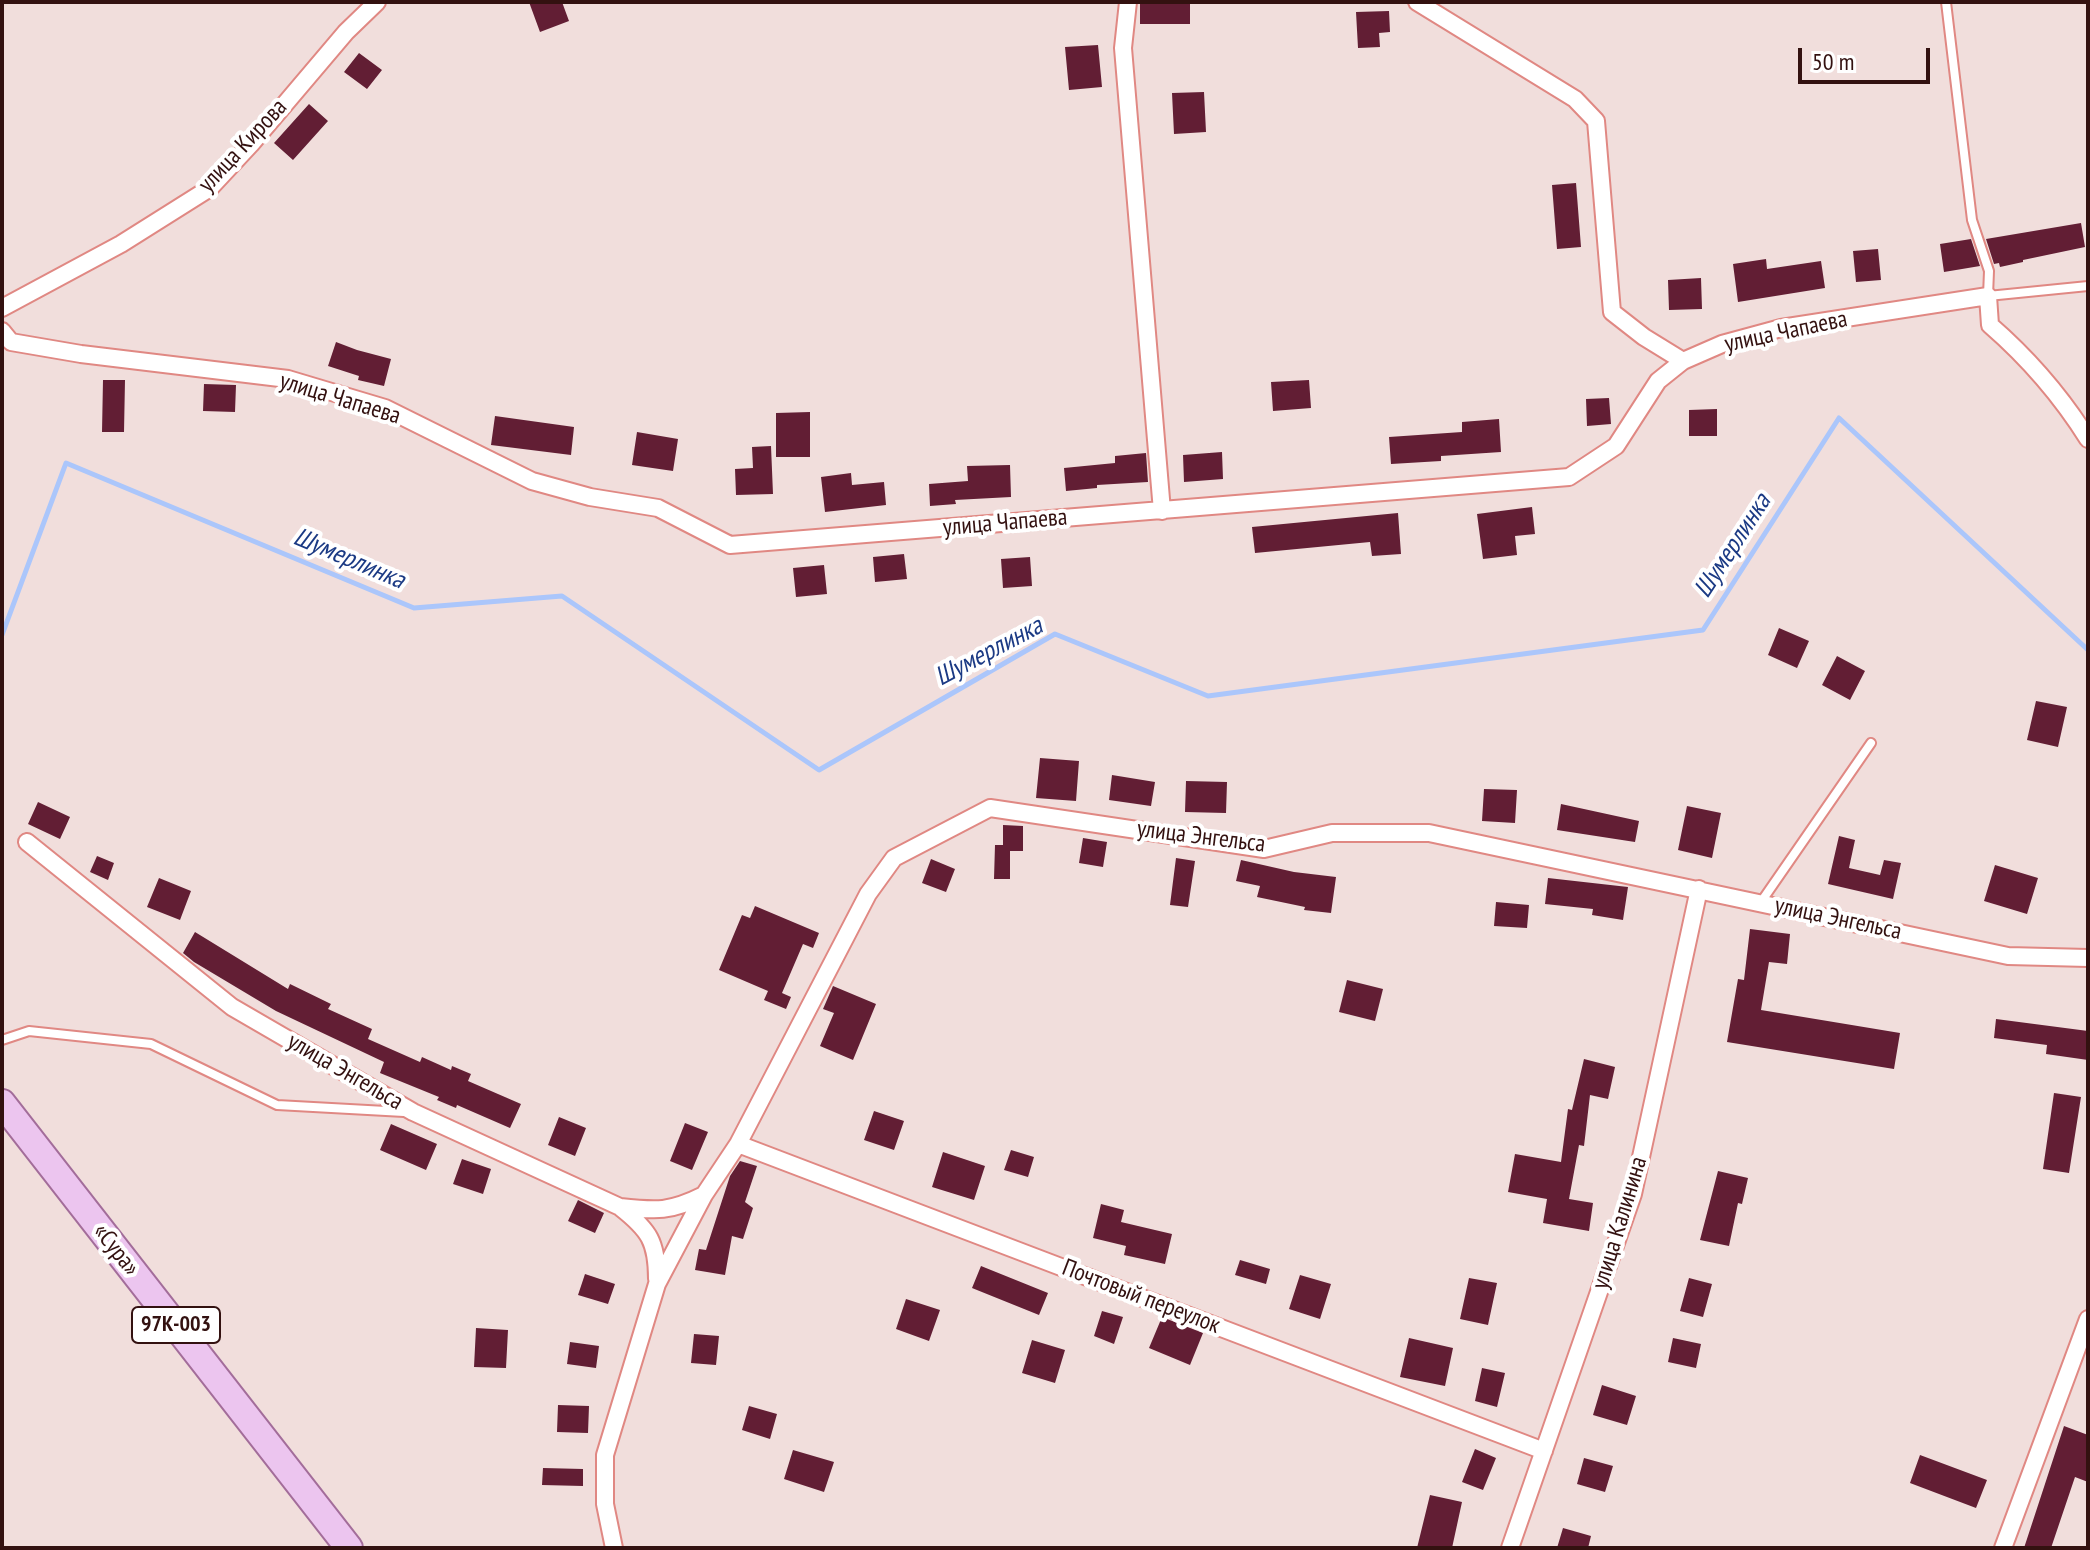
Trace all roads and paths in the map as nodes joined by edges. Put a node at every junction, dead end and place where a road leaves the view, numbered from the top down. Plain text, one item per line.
1 (377, 2) edge
2 (1128, 2) edge
3 (1417, 2) edge
4 (1946, 2) edge
5 (2088, 286) edge
6 (1988, 296) junction
7 (2, 308) edge
8 (2, 331) edge
9 (1683, 361) junction
10 (2088, 439) edge
11 (1162, 511) junction
12 (1871, 743) dead end
13 (27, 842) dead end
14 (1699, 889) junction
15 (1761, 902) junction
16 (2088, 958) edge
17 (2, 1040) edge
18 (2, 1103) edge
19 (413, 1112) junction
20 (738, 1144) junction
21 (704, 1195) junction
22 (620, 1207) junction
23 (657, 1284) junction
24 (2088, 1319) edge
25 (1544, 1451) junction
26 (349, 1548) edge
27 (614, 1548) edge
28 (1510, 1548) edge
29 (2003, 1548) edge

1 - 7 street, улица Кирова
2 - 11 street
3 - 9 street
4 - 6 lane
5 - 6 lane
6 - 9 street, улица Чапаева
6 - 10 street
8 - 11 street, улица Чапаева
9 - 11 street, улица Чапаева
12 - 15 lane
13 - 19 street, улица Энгельса
14 - 15 street, улица Энгельса
14 - 20 street, улица Энгельса
14 - 25 street, улица Калинина
15 - 16 street, улица Энгельса
17 - 19 lane
18 - 26 main road, «Сура» / 97К-003
19 - 22 street, улица Энгельса
20 - 21 street, улица Энгельса
20 - 25 street, Почтовый переулок
21 - 22 street, улица Энгельса
21 - 23 street, улица Энгельса
22 - 23 street
23 - 27 street, улица Энгельса
24 - 29 street
25 - 28 street, улица Калинина

